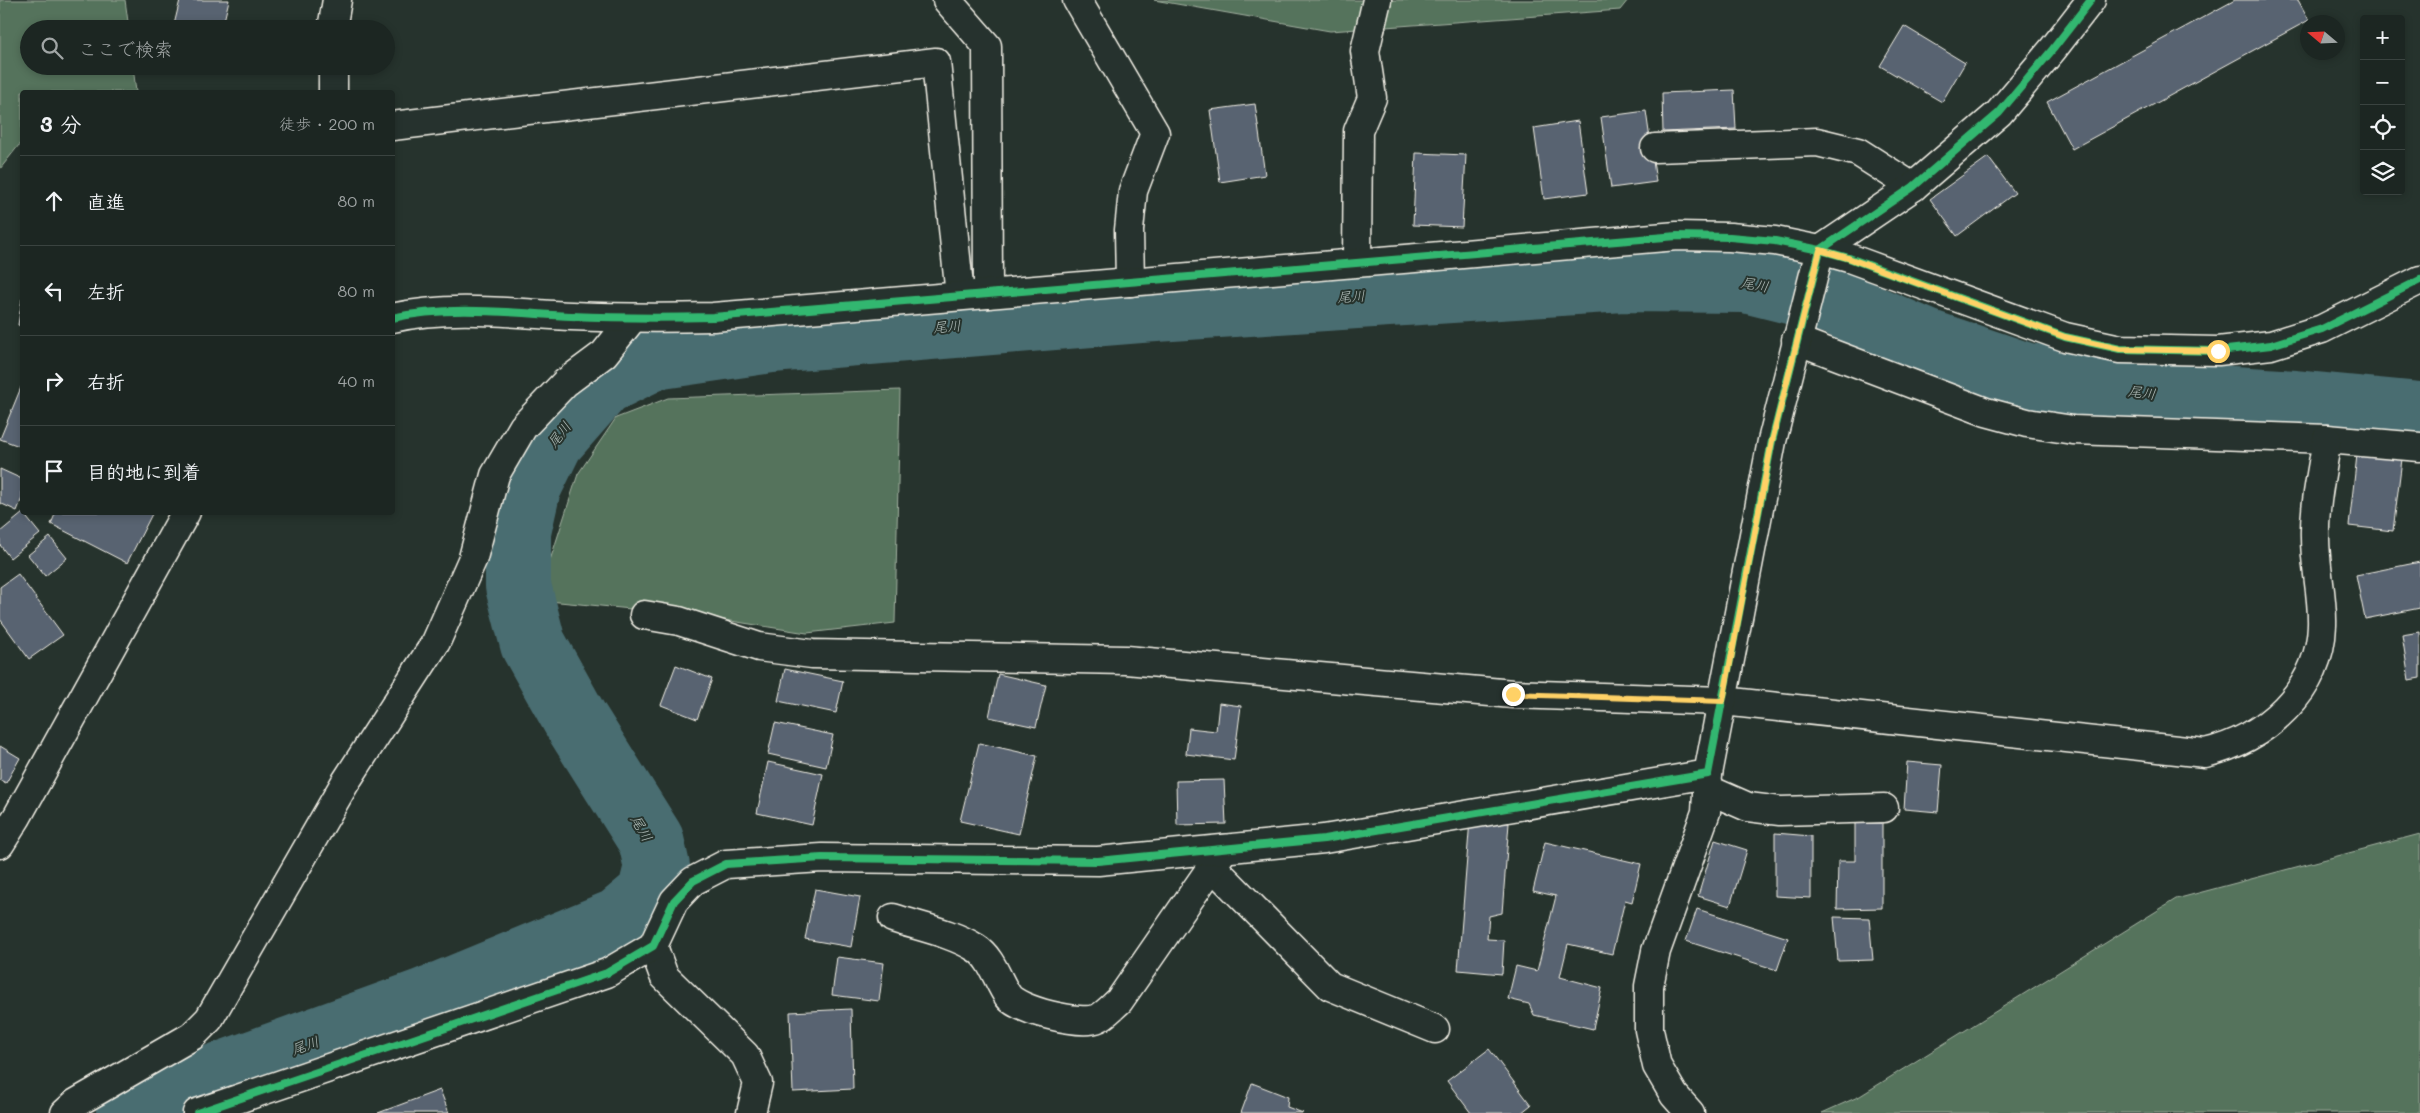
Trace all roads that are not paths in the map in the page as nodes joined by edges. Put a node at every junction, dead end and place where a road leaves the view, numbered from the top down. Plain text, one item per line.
1 (337, 0) edge
2 (947, 0) edge
3 (1077, 0) edge
4 (1377, 0) edge
5 (2091, 0) edge
6 (334, 20) edge
7 (333, 75) edge
8 (333, 90) edge
9 (395, 126) edge
10 (1655, 148) dead end
11 (1913, 187) junction
12 (1817, 261) junction
13 (1357, 262) junction
14 (2420, 280) edge
15 (1130, 282) junction
16 (988, 294) junction
17 (960, 296) junction
18 (395, 317) edge
19 (632, 319) junction
20 (1797, 333) junction
21 (2327, 439) junction
22 (2420, 447) edge
23 (184, 515) edge
24 (644, 614) dead end
25 (1723, 701) junction
26 (1707, 782) junction
27 (1884, 808) dead end
28 (0, 844) edge
29 (1218, 858) junction
30 (893, 918) dead end
31 (653, 946) junction
32 (1435, 1030) dead end
33 (65, 1113) edge
34 (197, 1113) edge
35 (751, 1113) edge
36 (1690, 1113) edge

1 - 6 street
2 - 16 street
3 - 15 street
4 - 13 street
5 - 11 street
7 - 8 street
9 - 17 street
10 - 11 street
11 - 12 street
12 - 13 street
12 - 14 street
12 - 20 street
13 - 15 street
15 - 16 street
16 - 17 street
17 - 19 street
18 - 19 street
19 - 33 street
20 - 21 street
20 - 25 street
21 - 22 street
21 - 25 street
23 - 28 street
24 - 25 street
25 - 26 street
26 - 27 street
26 - 29 street
26 - 36 street
29 - 30 street
29 - 31 street
29 - 32 street
31 - 34 street
31 - 35 street

